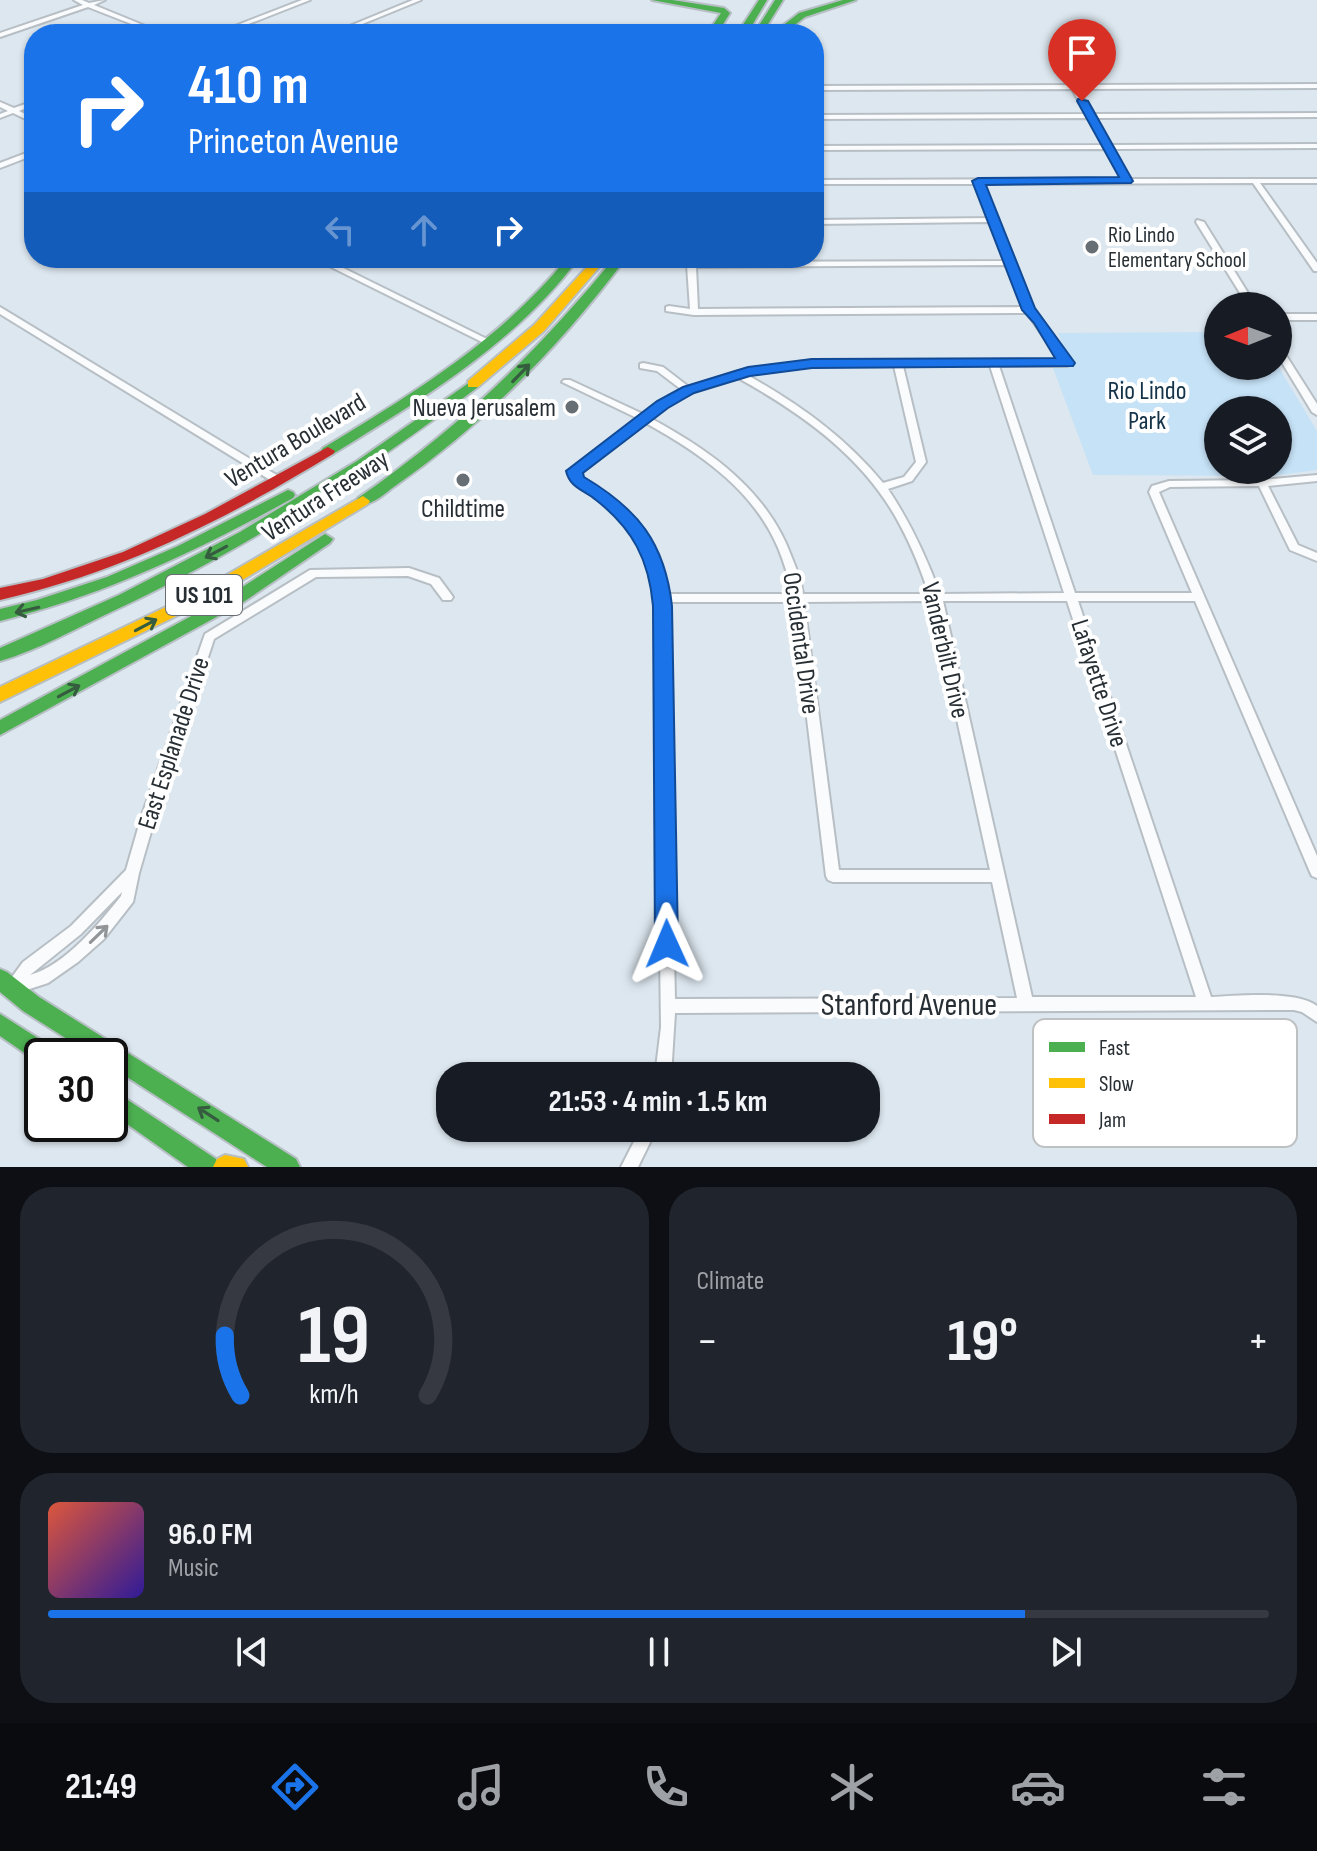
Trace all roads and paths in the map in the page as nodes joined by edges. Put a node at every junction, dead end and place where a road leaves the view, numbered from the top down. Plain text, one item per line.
1 (77, 0) edge
2 (102, 0) edge
3 (307, 0) edge
4 (418, 0) edge
5 (656, 0) edge
6 (748, 0) edge
7 (763, 0) edge
8 (779, 0) edge
9 (852, 0) edge
10 (88, 5) junction
11 (32, 24) edge
12 (136, 24) edge
13 (243, 24) edge
14 (358, 24) edge
15 (719, 24) edge
16 (735, 24) edge
17 (748, 24) edge
18 (764, 24) edge
19 (786, 24) edge
20 (24, 27) edge
21 (0, 35) edge
22 (1317, 86) edge
23 (1074, 87) junction
24 (824, 88) edge
25 (0, 104) edge
26 (24, 107) edge
27 (14, 111) junction
28 (1090, 115) junction
29 (1317, 115) edge
30 (0, 116) edge
31 (24, 116) edge
32 (824, 117) edge
33 (1317, 146) edge
34 (1108, 147) junction
35 (824, 148) edge
36 (24, 156) edge
37 (0, 166) edge
38 (1254, 180) junction
39 (978, 181) junction
40 (1127, 181) junction
41 (1317, 181) edge
42 (824, 182) edge
43 (993, 220) junction
44 (824, 222) edge
45 (1200, 222) dead end
46 (824, 262) edge
47 (1009, 263) junction
48 (337, 268) edge
49 (565, 268) edge
50 (592, 268) edge
51 (612, 268) edge
52 (692, 268) edge
53 (1317, 269) edge
54 (1243, 292) edge
55 (669, 309) dead end
56 (0, 310) edge
57 (1029, 310) junction
58 (694, 312) junction
59 (1292, 317) edge
60 (1317, 317) edge
61 (489, 342) junction
62 (993, 362) junction
63 (898, 363) junction
64 (643, 366) dead end
65 (1292, 372) edge
66 (738, 374) junction
67 (567, 382) dead end
68 (688, 390) junction
69 (1317, 412) edge
70 (643, 417) junction
71 (378, 453) junction
72 (398, 478) junction
73 (1317, 478) edge
74 (1292, 480) edge
75 (279, 481) junction
76 (1204, 484) edge
77 (1262, 484) edge
78 (883, 487) junction
79 (1317, 557) edge
80 (0, 594) edge
81 (447, 597) dead end
82 (936, 597) junction
83 (1072, 597) junction
84 (1198, 597) junction
85 (662, 598) junction
86 (798, 598) junction
87 (0, 615) edge
88 (0, 655) edge
89 (0, 695) edge
90 (0, 728) edge
91 (1317, 872) edge
92 (996, 876) junction
93 (7, 989) edge
94 (1026, 1003) junction
95 (1206, 1004) junction
96 (668, 1006) junction
97 (1317, 1015) edge
98 (0, 1024) edge
99 (24, 1040) edge
100 (664, 1062) edge
101 (128, 1111) edge
102 (642, 1142) edge
103 (285, 1166) edge
104 (208, 1167) edge
105 (225, 1167) edge
106 (236, 1167) edge
107 (629, 1167) edge

1 - 10 street
2 - 10 street
3 - 13 street
4 - 14 street
5 - 15 main road
6 - 16 main road
7 - 17 main road
8 - 18 main road
9 - 19 main road
10 - 11 street
10 - 12 street
20 - 21 street
22 - 23 street
23 - 24 street
23 - 28 street
25 - 27 street
26 - 27 street
27 - 30 street
27 - 31 street
28 - 29 street
28 - 32 street
28 - 34 street
33 - 34 street
34 - 35 street
34 - 40 street
36 - 37 street
38 - 40 street
38 - 41 street
38 - 53 street
39 - 40 street
39 - 42 street
39 - 43 street
43 - 44 street
43 - 47 street
45 - 54 street
46 - 47 street
47 - 57 street
48 - 61 street
49 - 61 main road, Ventura Boulevard
50 - 71 main road, Ventura Freeway / US 101
72 -> 51 main road, Ventura Freeway / US 101
52 - 58 street
55 - 58 street
56 - 75 street
57 - 58 street
57 - 62 street
59 - 60 street
61 - 75 main road, Ventura Boulevard
62 - 63 street
62 - 83 street, Lafayette Drive
63 - 66 street
63 - 78 street
64 - 68 street
65 - 69 street
66 - 68 street
66 - 78 street, Vanderbilt Drive
67 - 70 street, Occidental Drive
68 - 70 street
70 - 85 street
70 - 86 street, Occidental Drive
71 -> 87 main road
71 -> 88 main road, Ventura Freeway / US 101
89 -> 72 main road, Ventura Freeway / US 101
90 -> 72 main road
73 - 74 street
75 - 80 main road, Ventura Boulevard
76 - 84 street
77 - 79 street
78 - 82 street, Vanderbilt Drive
81 - 93 street, East Esplanade Drive
82 - 83 street
82 - 86 street
82 - 92 street, Vanderbilt Drive
83 - 84 street
83 - 95 street, Lafayette Drive
84 - 91 street
85 - 86 street
85 - 96 street
86 - 92 street, Occidental Drive
92 - 94 street, Vanderbilt Drive
103 -> 93 main road
94 - 95 street, Stanford Avenue
94 - 96 street, Stanford Avenue
95 - 97 street, Stanford Avenue
96 - 100 street
98 - 99 main road
101 - 104 main road
102 - 107 street
105 - 106 main road

